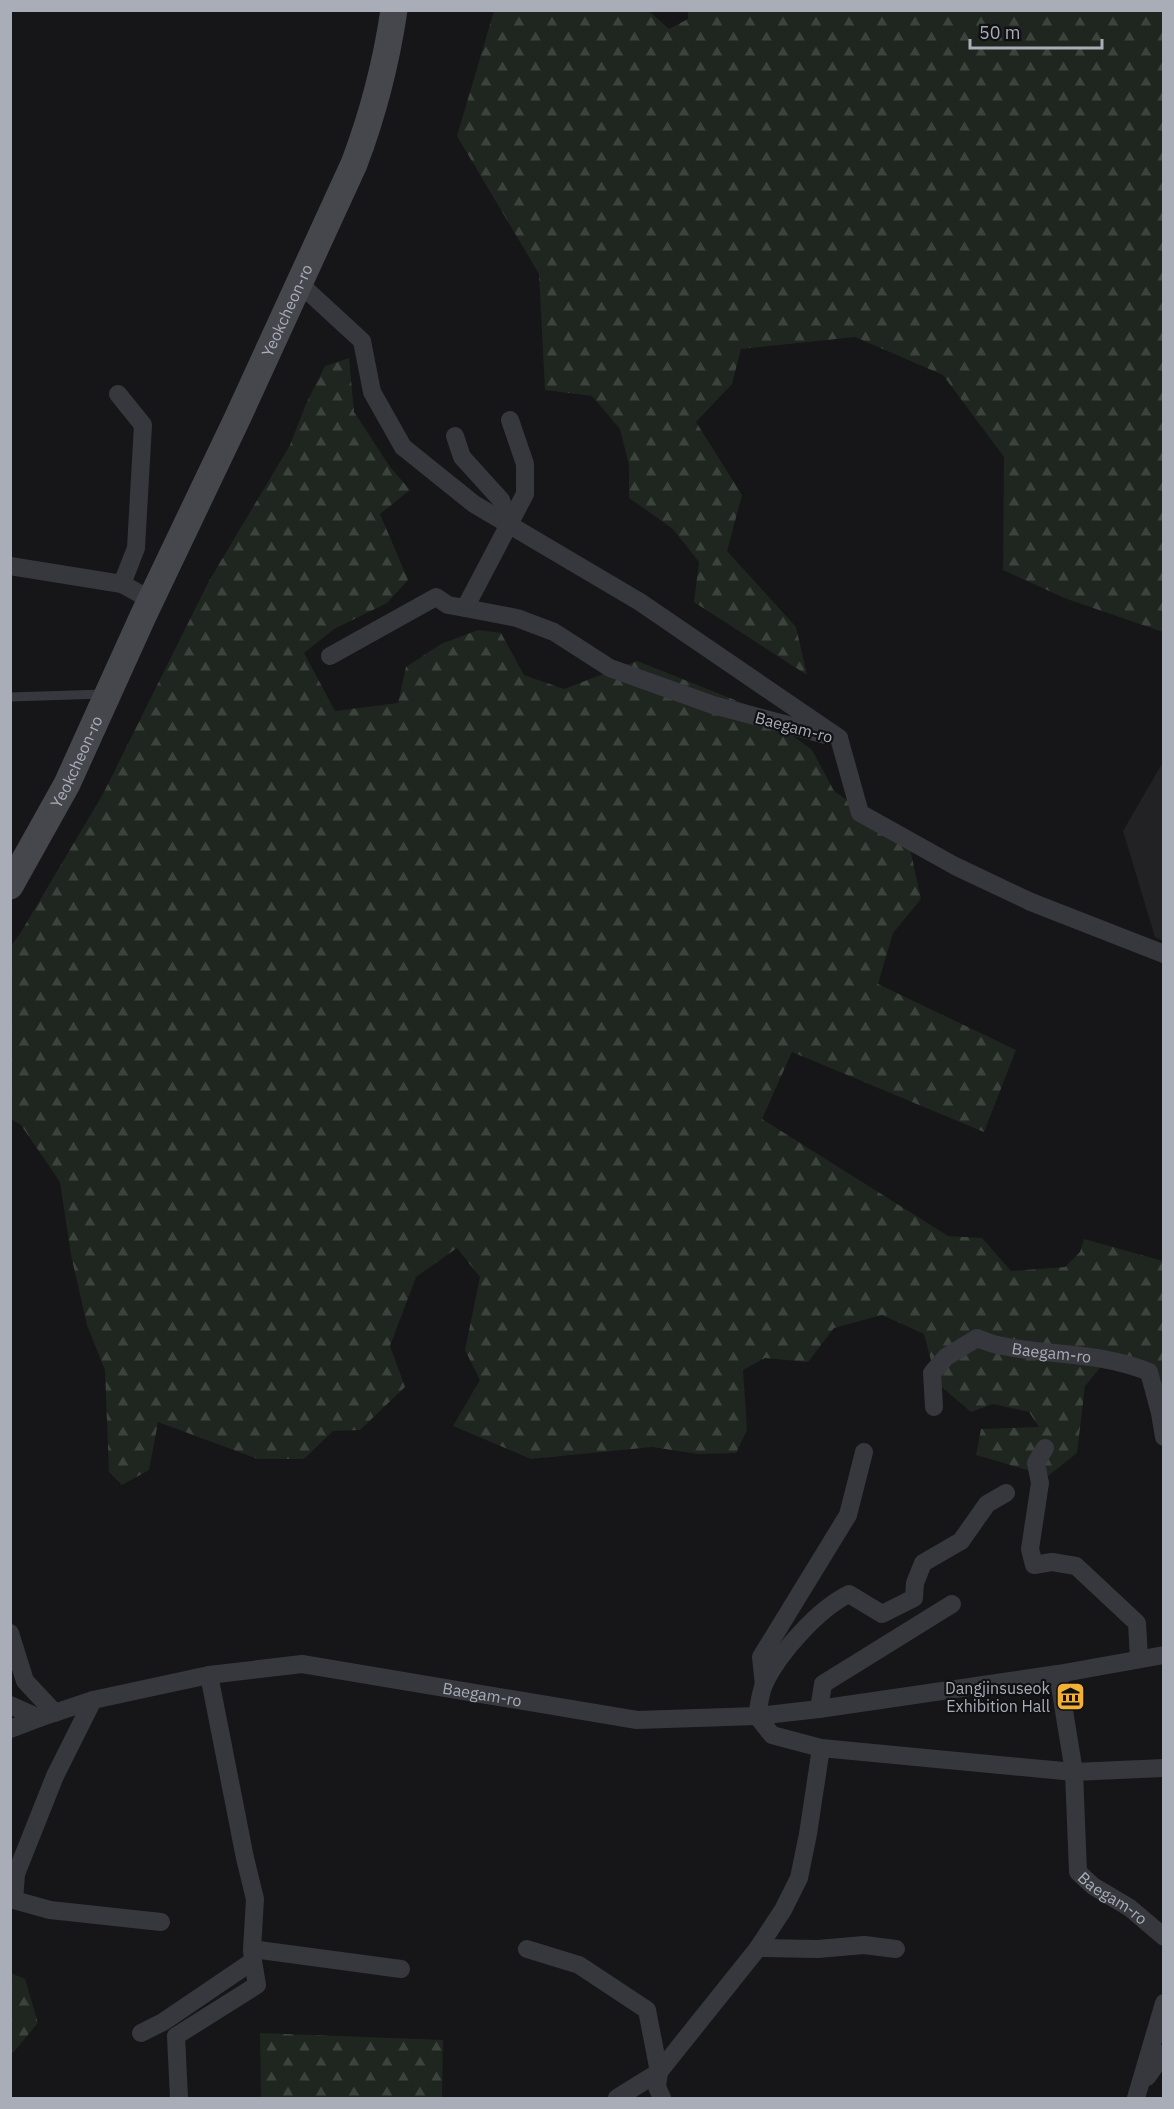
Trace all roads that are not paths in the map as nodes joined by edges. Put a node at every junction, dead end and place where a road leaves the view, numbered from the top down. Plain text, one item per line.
1 (394, 10) edge
2 (299, 283) junction
3 (117, 394) dead end
4 (510, 420) dead end
5 (455, 436) dead end
6 (509, 525) junction
7 (10, 566) edge
8 (122, 584) junction
9 (151, 600) junction
10 (465, 608) junction
11 (330, 656) dead end
12 (109, 693) junction
13 (12, 698) edge
14 (839, 738) junction
15 (10, 886) edge
16 (1164, 954) edge
17 (934, 1407) dead end
18 (1164, 1437) edge
19 (1045, 1448) dead end
20 (864, 1452) dead end
21 (1006, 1493) dead end
22 (952, 1604) dead end
23 (10, 1633) edge
24 (1164, 1655) edge
25 (1139, 1659) junction
26 (1058, 1674) junction
27 (209, 1675) junction
28 (764, 1685) junction
29 (93, 1700) junction
30 (10, 1705) edge
31 (819, 1709) junction
32 (47, 1716) junction
33 (757, 1716) junction
34 (10, 1730) edge
35 (821, 1748) junction
36 (1164, 1768) edge
37 (1074, 1772) junction
38 (161, 1922) dead end
39 (1164, 1937) edge
40 (758, 1948) junction
41 (896, 1948) dead end
42 (526, 1949) dead end
43 (252, 1955) junction
44 (401, 1969) dead end
45 (1164, 2003) edge
46 (141, 2033) dead end
47 (1164, 2053) edge
48 (659, 2072) junction
49 (179, 2098) edge
50 (617, 2098) edge
51 (662, 2098) edge
52 (1137, 2098) edge

1 - 2 street, Yeokcheon-ro
2 - 6 street
2 - 9 street, Yeokcheon-ro
3 - 8 street
4 - 6 street
5 - 6 street
6 - 10 street
6 - 14 street
7 - 8 street
8 - 9 street
9 - 12 street, Yeokcheon-ro
10 - 11 street, Baegam-ro
10 - 14 street, Baegam-ro
12 - 13 lane
12 - 15 street, Yeokcheon-ro
14 - 16 street, Baegam-ro
17 - 18 street, Baegam-ro
19 - 25 street
20 - 28 street
21 - 28 street
22 - 31 street
23 - 32 street
24 - 25 street, Baegam-ro
25 - 26 street, Baegam-ro
26 - 31 street, Baegam-ro
26 - 37 street, Baegam-ro
27 - 29 street, Baegam-ro
27 - 33 street, Baegam-ro
27 - 43 street
28 - 33 street
29 - 32 street, Baegam-ro
29 - 38 street
30 - 32 street
31 - 33 street, Baegam-ro
32 - 34 street, Baegam-ro
33 - 35 street
35 - 37 street
35 - 40 street
36 - 37 street
37 - 39 street, Baegam-ro
40 - 41 street
40 - 48 street
42 - 48 street
43 - 44 street
43 - 46 street
43 - 49 street
45 - 52 street
47 - 52 street
48 - 50 street
48 - 51 street

